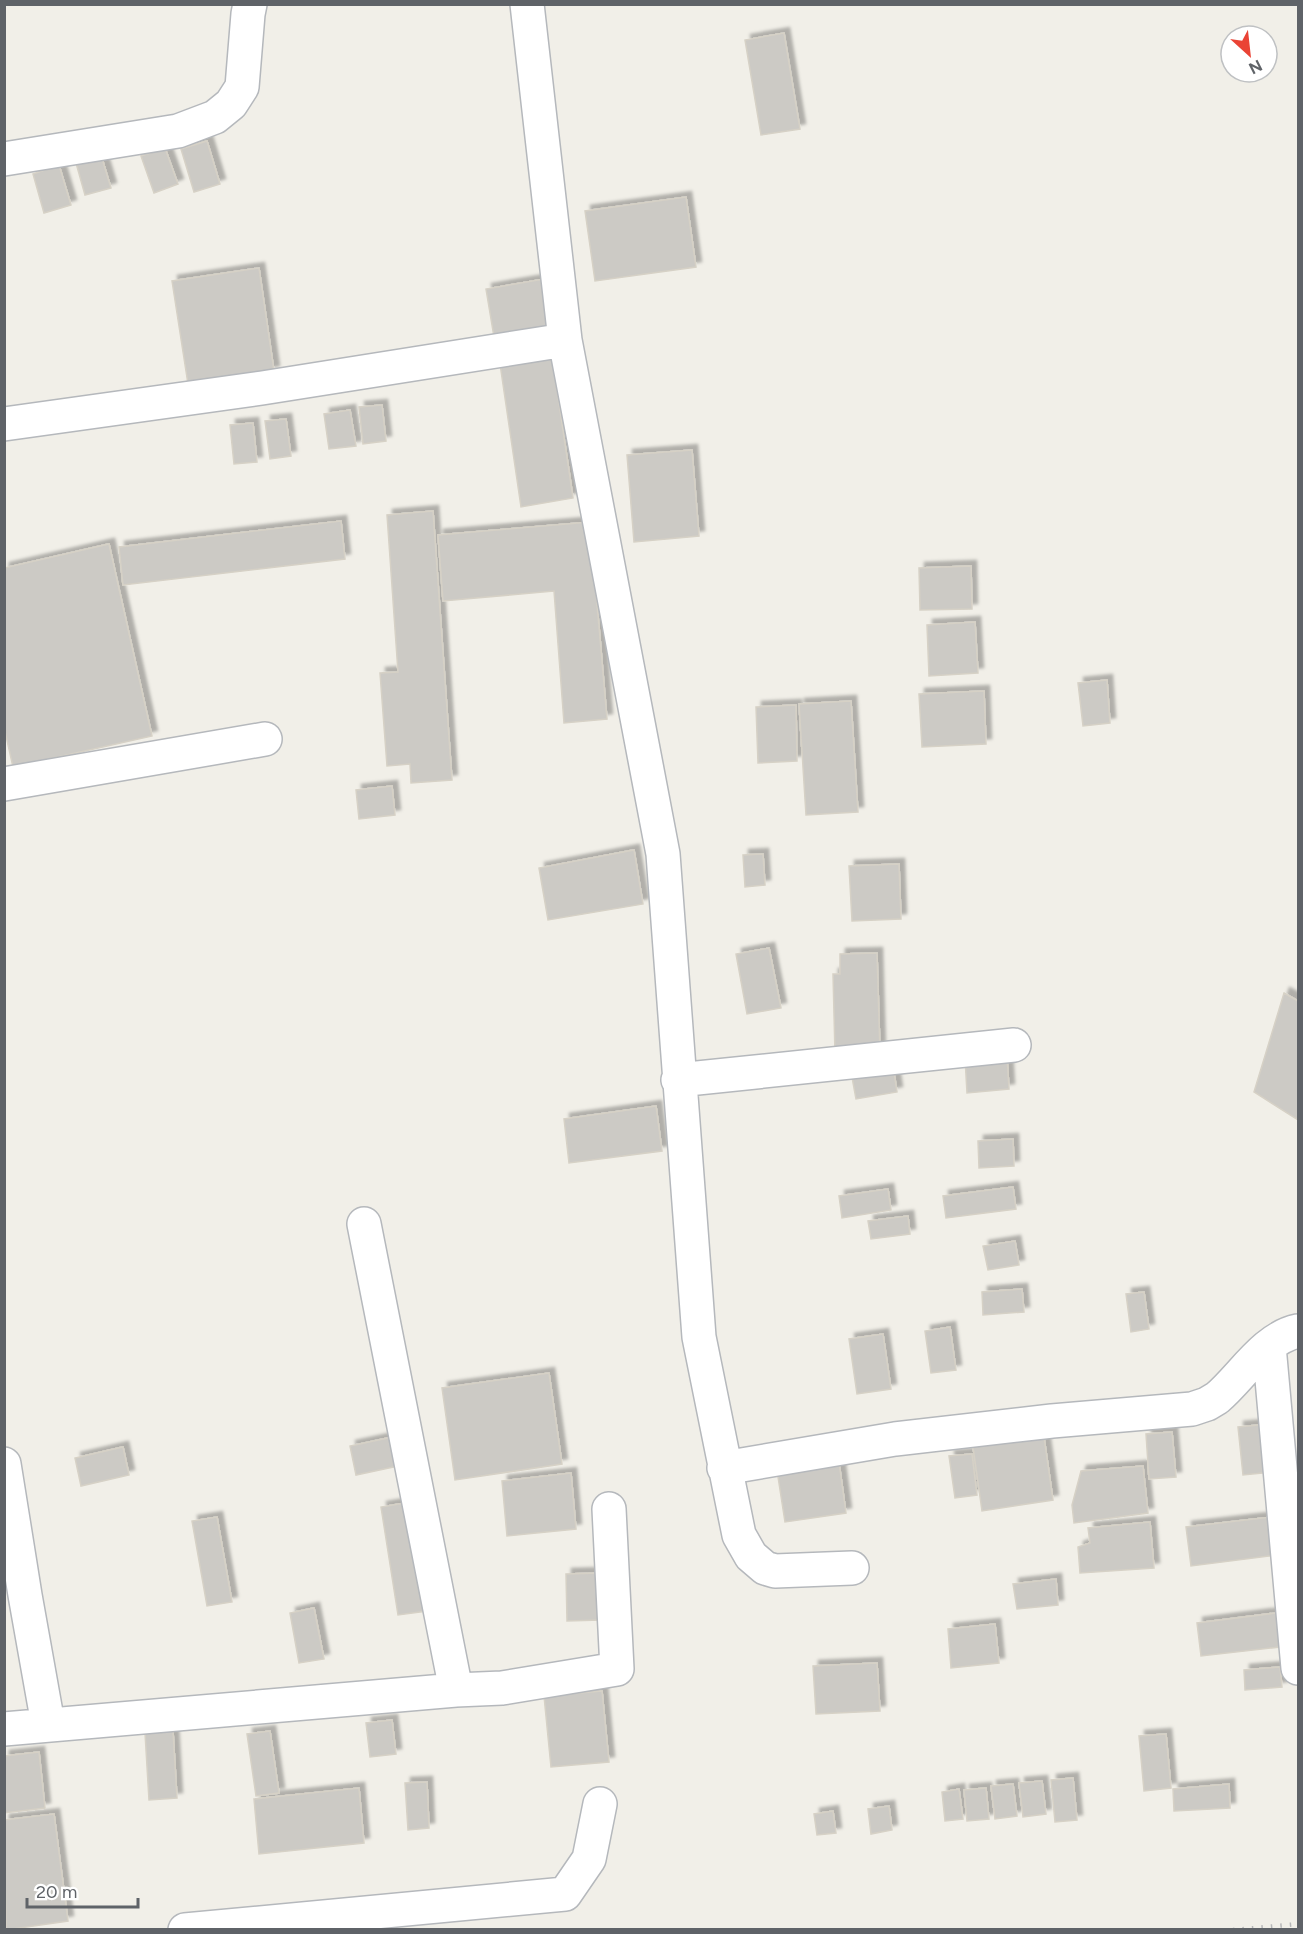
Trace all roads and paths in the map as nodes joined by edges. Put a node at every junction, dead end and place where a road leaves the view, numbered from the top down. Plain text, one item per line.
1 (250, 4) edge
2 (527, 4) edge
3 (4, 159) edge
4 (566, 340) junction
5 (4, 424) edge
6 (265, 739) dead end
7 (4, 784) edge
8 (1014, 1045) dead end
9 (678, 1080) junction
10 (364, 1224) dead end
11 (1299, 1331) edge
12 (1269, 1346) junction
13 (4, 1464) edge
14 (724, 1468) junction
15 (609, 1509) dead end
16 (852, 1568) dead end
17 (15, 1596) edge
18 (1299, 1668) edge
19 (456, 1690) junction
20 (48, 1724) junction
21 (4, 1729) edge
22 (600, 1804) dead end
23 (185, 1929) edge

1 - 3 street
2 - 4 street
4 - 5 street
4 - 9 street
6 - 7 street
8 - 9 street
9 - 14 street
10 - 19 street
11 - 12 street
12 - 14 street
12 - 18 street
13 - 17 street
14 - 16 street
15 - 19 street
17 - 20 street
19 - 20 street
20 - 21 street
22 - 23 street

